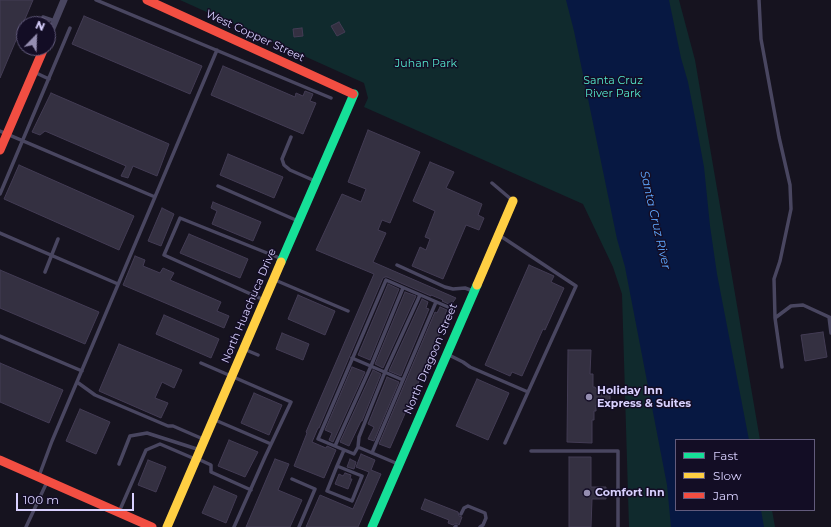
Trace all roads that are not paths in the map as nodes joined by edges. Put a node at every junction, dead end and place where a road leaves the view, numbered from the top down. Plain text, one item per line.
1 (64, 0) edge
2 (96, 0) edge
3 (147, 0) edge
4 (759, 0) edge
5 (56, 19) edge
6 (70, 28) dead end
7 (217, 50) junction
8 (40, 56) edge
9 (33, 72) junction
10 (49, 79) junction
11 (354, 94) joint
12 (331, 98) dead end
13 (3, 132) edge
14 (291, 137) dead end
15 (23, 141) junction
16 (0, 150) edge
17 (316, 182) junction
18 (492, 183) dead end
19 (218, 186) dead end
20 (0, 194) edge
21 (155, 197) junction
22 (513, 201) joint
23 (299, 222) junction
24 (0, 233) edge
25 (498, 234) junction
26 (58, 238) dead end
27 (51, 255) junction
28 (282, 260) junction
29 (397, 265) dead end
30 (45, 272) dead end
31 (274, 279) junction
32 (118, 284) junction
33 (403, 288) junction
34 (474, 292) junction
35 (420, 295) junction
36 (265, 300) junction
37 (436, 302) junction
38 (448, 307) dead end
39 (348, 311) dead end
40 (776, 318) junction
41 (830, 318) edge
42 (831, 333) edge
43 (0, 336) edge
44 (244, 349) junction
45 (447, 354) junction
46 (258, 355) dead end
47 (352, 358) junction
48 (201, 363) dead end
49 (371, 366) junction
50 (782, 367) dead end
51 (82, 371) junction
52 (386, 372) junction
53 (232, 377) junction
54 (403, 380) junction
55 (77, 382) junction
56 (528, 392) junction
57 (214, 420) junction
58 (205, 440) junction
59 (505, 443) dead end
60 (272, 444) junction
61 (336, 446) junction
62 (358, 447) junction
63 (344, 450) junction
64 (531, 451) dead end
65 (372, 453) junction
66 (198, 456) junction
67 (0, 460) edge
68 (119, 464) dead end
69 (399, 464) junction
70 (338, 466) junction
71 (38, 477) junction
72 (292, 479) dead end
73 (47, 481) junction
74 (251, 490) junction
75 (119, 513) junction
76 (461, 514) dead end
77 (26, 527) edge
78 (152, 527) edge
79 (167, 527) edge
80 (234, 527) edge
81 (299, 527) edge
82 (372, 527) edge
83 (480, 527) edge
84 (618, 527) edge

1 - 5 street
2 - 7 lane
3 - 11 street, West Copper Street
4 - 40 lane
6 - 10 lane
7 - 12 lane
7 - 21 lane
8 - 9 street
9 - 10 lane
9 - 13 street
10 - 15 lane
11 - 17 street, North Huachuca Drive
13 - 15 lane
13 - 16 street
14 - 17 lane
15 - 20 lane
15 - 21 lane
17 - 23 street, North Huachuca Drive
18 - 22 lane
19 - 23 lane
21 - 32 lane
22 - 25 street, North Dragoon Street
23 - 28 street, North Huachuca Drive
24 - 27 lane
25 - 34 street, North Dragoon Street
25 - 56 lane
26 - 27 lane
27 - 30 lane
27 - 32 lane
28 - 31 street, North Huachuca Drive
28 - 36 lane
29 - 34 lane
31 - 36 street, North Huachuca Drive
31 - 39 lane
32 - 51 lane
33 - 35 lane
33 - 47 lane
33 - 49 lane
34 - 45 street, North Dragoon Street
35 - 37 lane
35 - 52 lane
36 - 44 street, North Huachuca Drive
37 - 38 lane
37 - 54 lane
40 - 41 lane
40 - 50 lane
41 - 42 lane
43 - 51 lane
44 - 46 lane
44 - 53 street, North Huachuca Drive
45 - 56 lane
45 - 69 street, North Dragoon Street
47 - 49 lane
47 - 61 lane
48 - 53 lane
49 - 52 lane
49 - 61 lane
51 - 55 lane
52 - 54 lane
52 - 62 lane
53 - 57 street, North Huachuca Drive
53 - 60 lane
54 - 65 lane
55 - 58 lane
55 - 71 lane
56 - 59 lane
57 - 58 street, North Huachuca Drive
57 - 60 lane
58 - 66 street, North Huachuca Drive
60 - 74 lane
61 - 63 lane
62 - 63 lane
62 - 65 lane
63 - 70 lane
64 - 84 lane
65 - 69 lane
66 - 68 lane
66 - 74 lane
66 - 75 lane
66 - 79 street, North Huachuca Drive
67 - 71 street
69 - 82 street, North Dragoon Street
70 - 70 lane
71 - 73 street
72 - 81 lane
73 - 75 street
73 - 77 lane
74 - 80 lane
75 - 78 street
76 - 83 lane

